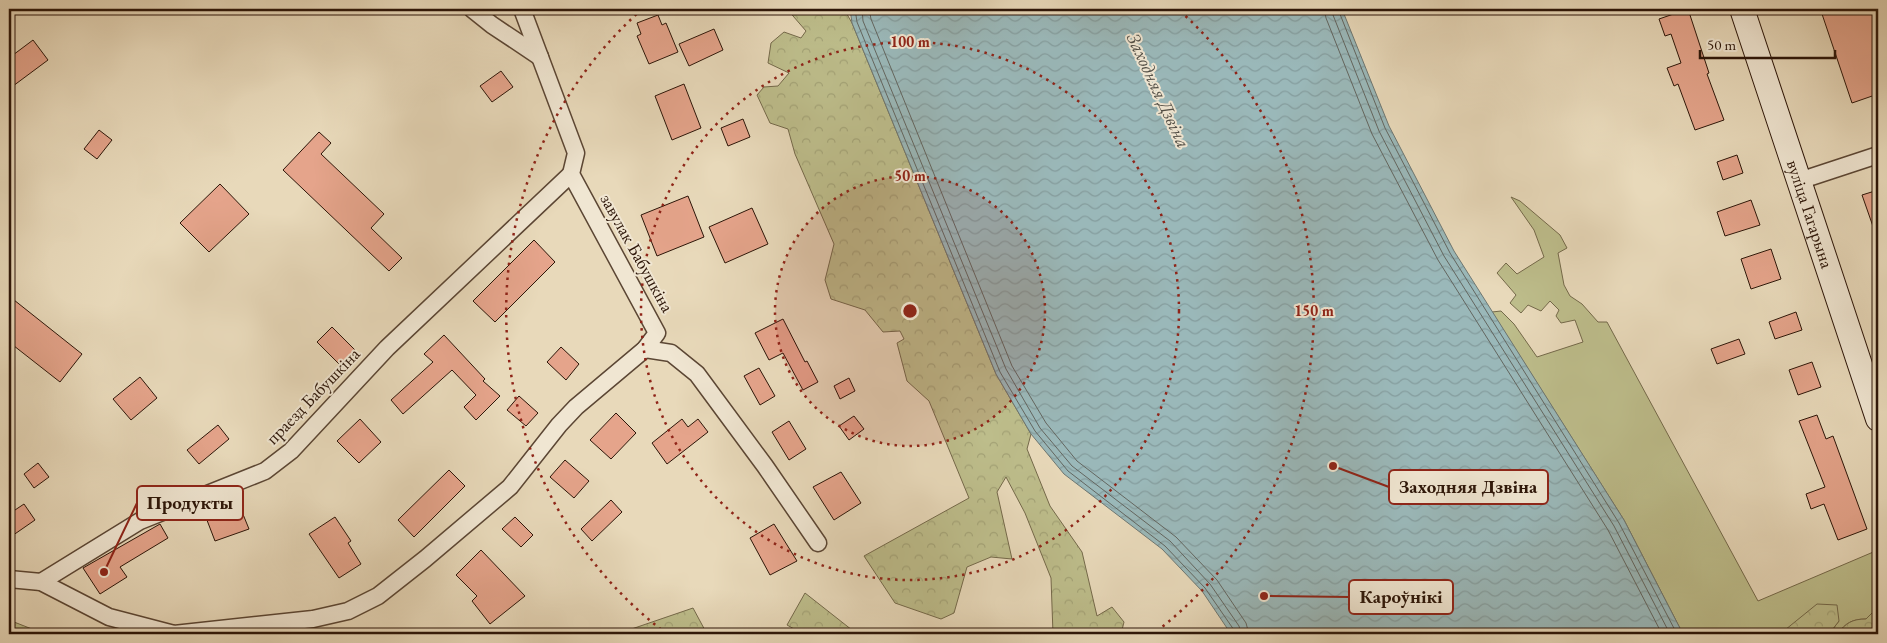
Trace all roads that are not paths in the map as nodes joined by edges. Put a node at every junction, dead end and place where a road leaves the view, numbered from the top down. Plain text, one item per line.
1 (472, 9) edge
2 (522, 9) edge
3 (1742, 9) edge
4 (540, 57) junction
5 (1878, 155) edge
6 (571, 174) junction
7 (1799, 181) junction
8 (645, 349) junction
9 (1878, 420) edge
10 (818, 543) dead end
11 (9, 579) edge
12 (41, 582) junction

1 - 4 street
2 - 4 street
3 - 7 main road, вуліца Гагарына
4 - 6 street
5 - 7 street
6 - 8 street, завулак Бабушкіна
6 - 12 street, праезд Бабушкіна
7 - 9 main road, вуліца Гагарына
8 - 10 street
8 - 12 street
11 - 12 street

